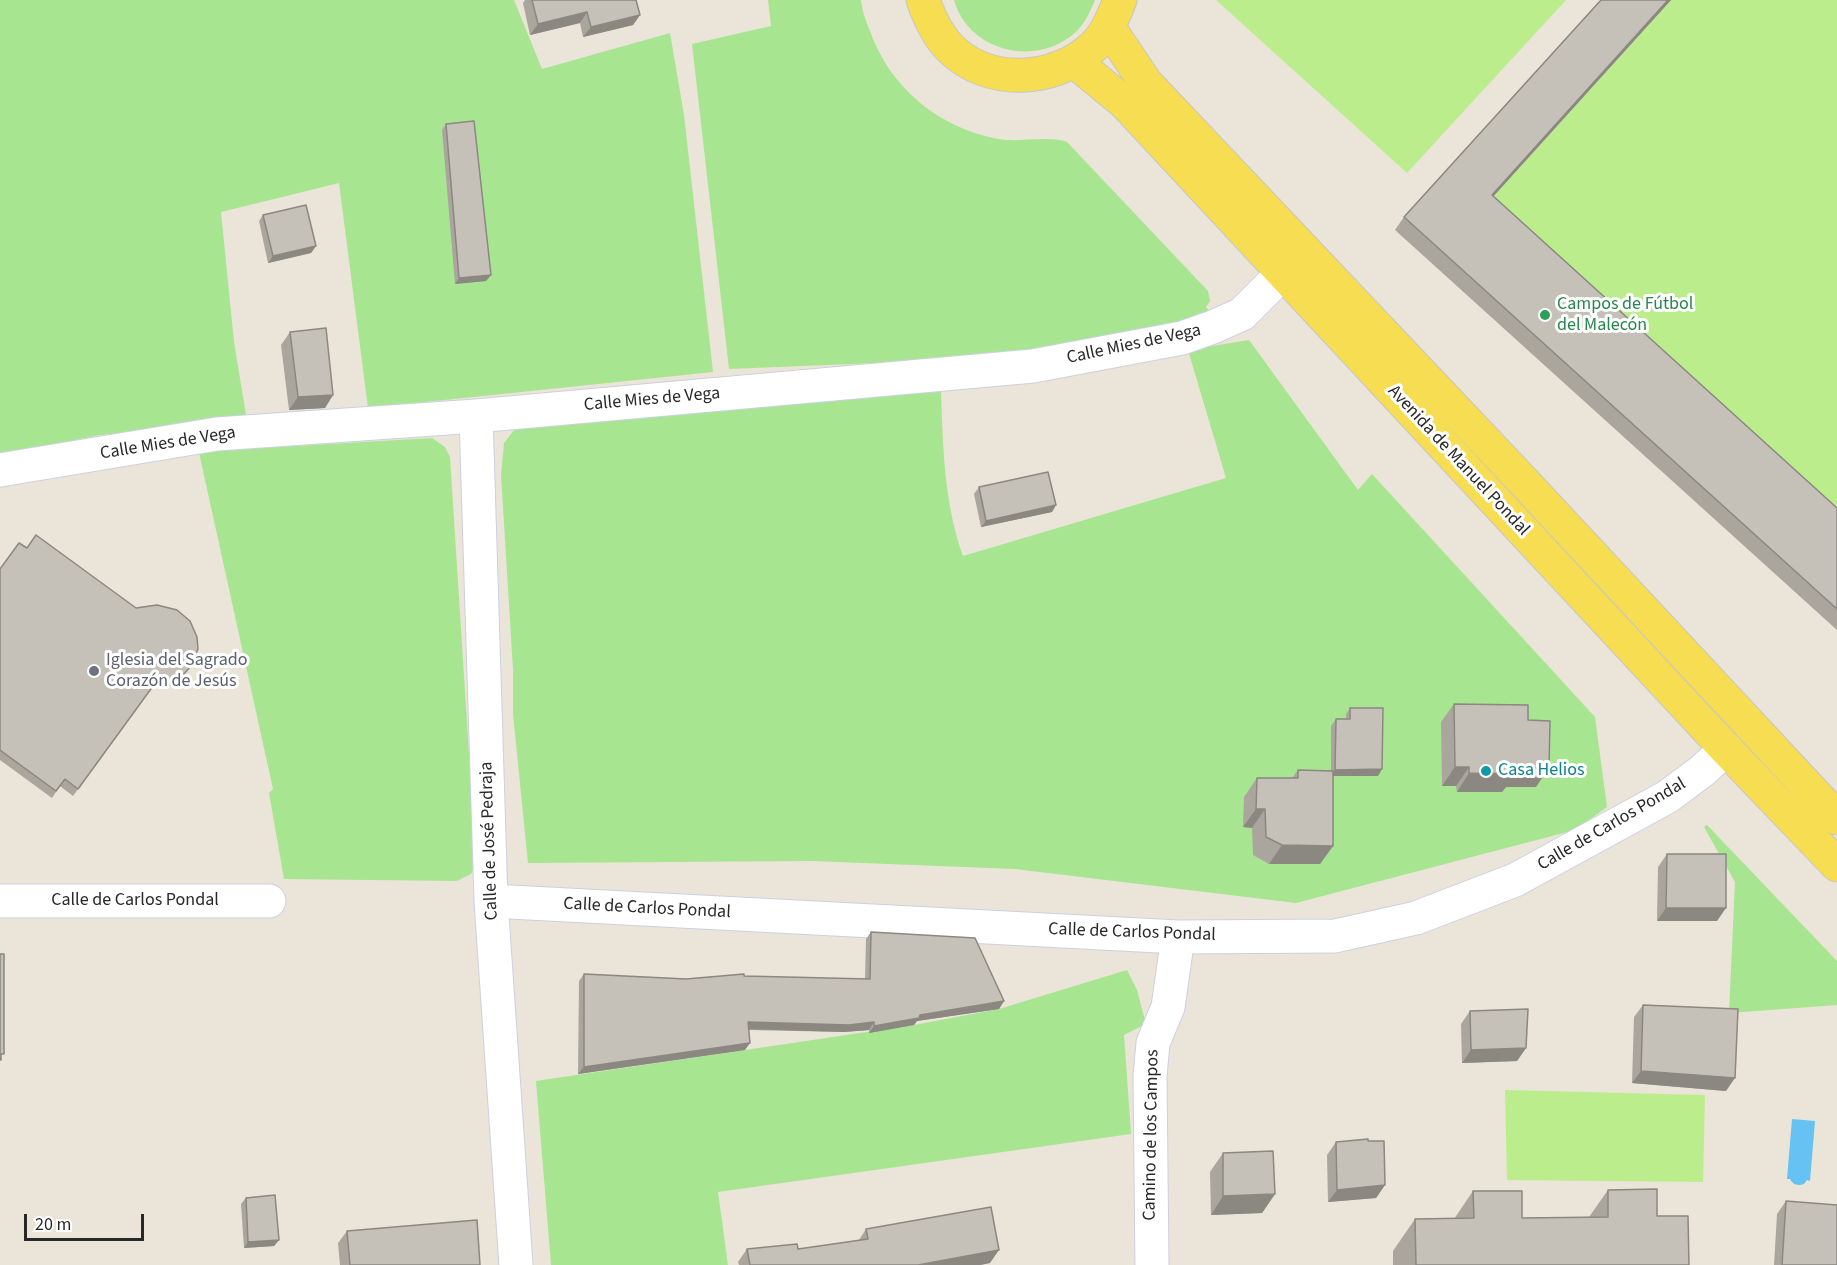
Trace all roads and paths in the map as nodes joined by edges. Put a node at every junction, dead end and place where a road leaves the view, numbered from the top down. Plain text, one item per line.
1 (924, 0) edge
2 (1114, 14) edge
3 (1075, 62) junction
4 (1282, 274) junction
5 (476, 416) junction
6 (0, 470) edge
7 (1726, 749) junction
8 (1837, 818) edge
9 (1837, 865) edge
10 (0, 901) edge
11 (269, 901) dead end
12 (491, 901) junction
13 (1178, 937) junction
14 (516, 1265) edge
15 (1152, 1265) edge

1 - 3 main road
2 - 3 main road
2 - 8 main road, Avenida de Manuel Pondal
3 - 4 main road, Avenida de Manuel Pondal
4 - 5 street, Calle Mies de Vega
4 - 7 main road, Avenida de Manuel Pondal
5 - 6 street, Calle Mies de Vega
5 - 12 street, Calle de José Pedraja
7 - 9 main road, Avenida de Manuel Pondal
7 - 13 street, Calle de Carlos Pondal
10 - 11 street, Calle de Carlos Pondal
12 - 13 street, Calle de Carlos Pondal
12 - 14 street, Calle de José Pedraja
13 - 15 street, Camino de los Campos

